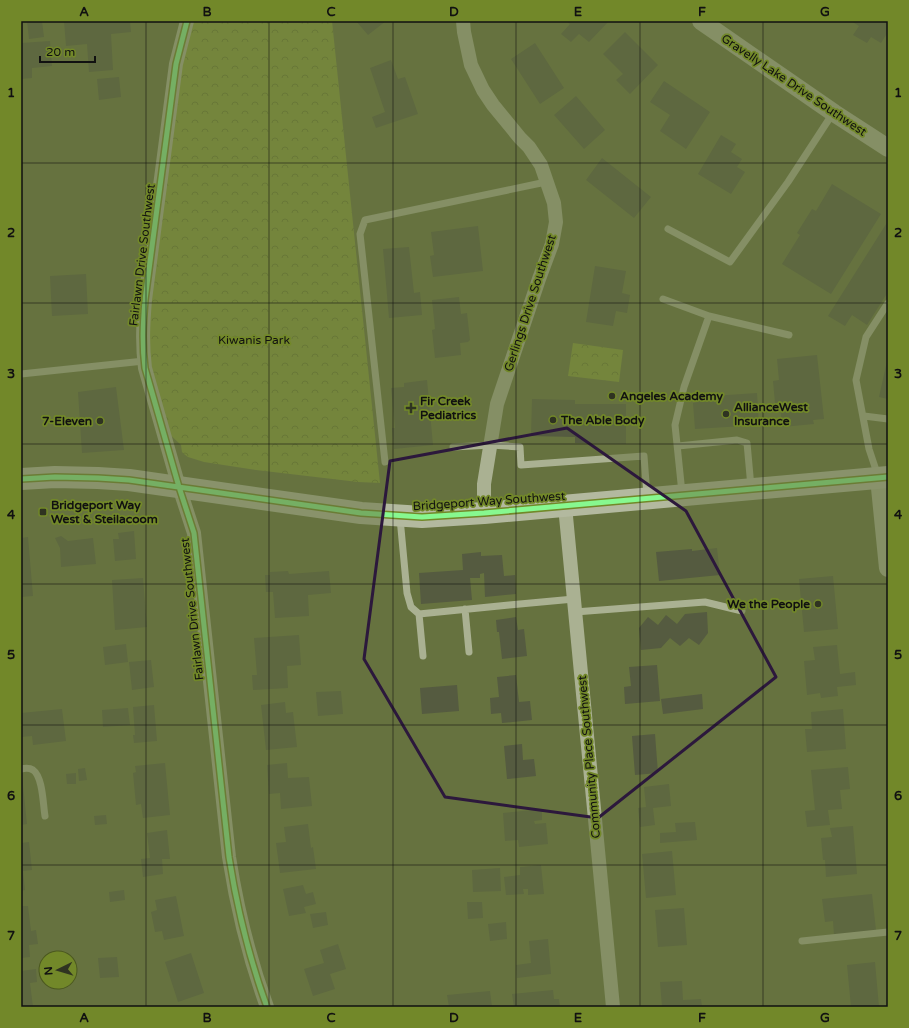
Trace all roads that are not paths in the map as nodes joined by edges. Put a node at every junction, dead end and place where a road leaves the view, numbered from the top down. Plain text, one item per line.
1 (187, 21) edge
2 (463, 21) edge
3 (702, 21) edge
4 (834, 113) junction
5 (888, 148) edge
6 (546, 182) junction
7 (668, 229) dead end
8 (663, 299) dead end
9 (888, 303) edge
10 (709, 316) junction
11 (788, 334) dead end
12 (144, 361) junction
13 (21, 374) edge
14 (864, 416) junction
15 (888, 419) edge
16 (491, 445) junction
17 (678, 446) junction
18 (453, 447) dead end
19 (385, 462) dead end
20 (883, 478) edge
21 (21, 479) edge
22 (179, 487) junction
23 (751, 490) junction
24 (682, 496) junction
25 (648, 499) junction
26 (565, 506) junction
27 (484, 513) junction
28 (400, 516) junction
29 (888, 568) edge
30 (574, 606) junction
31 (465, 609) junction
32 (742, 611) dead end
33 (419, 614) junction
34 (469, 652) dead end
35 (423, 656) dead end
36 (21, 769) edge
37 (44, 816) dead end
38 (888, 932) edge
39 (802, 941) dead end
40 (267, 1007) edge
41 (613, 1007) edge

1 - 12 street, Fairlawn Drive Southwest
2 - 6 street, Gerlings Drive Southwest
3 - 4 street, Gravelly Lake Drive Southwest
4 - 5 street, Gravelly Lake Drive Southwest
4 - 7 lane
6 - 16 street, Gerlings Drive Southwest
6 - 19 lane
8 - 10 lane
9 - 14 lane
10 - 11 lane
10 - 17 lane
12 - 13 lane
12 - 22 street, Fairlawn Drive Southwest
14 - 15 lane
14 - 20 lane
16 - 18 lane
16 - 25 lane
16 - 27 street, Gerlings Drive Southwest
17 - 23 lane
17 - 24 lane
20 - 23 main road, Bridgeport Way Southwest
20 - 29 street
21 - 22 main road, Bridgeport Way Southwest
22 - 28 main road, Bridgeport Way Southwest
22 - 40 street, Fairlawn Drive Southwest
23 - 24 main road, Bridgeport Way Southwest
24 - 25 main road, Bridgeport Way Southwest
25 - 26 main road, Bridgeport Way Southwest
26 - 27 main road, Bridgeport Way Southwest
26 - 30 street, Community Place Southwest
27 - 28 main road, Bridgeport Way Southwest
28 - 33 lane
30 - 31 lane
30 - 32 lane
30 - 41 street, Community Place Southwest
31 - 33 lane
31 - 34 lane
33 - 35 lane
36 - 37 lane
38 - 39 lane

